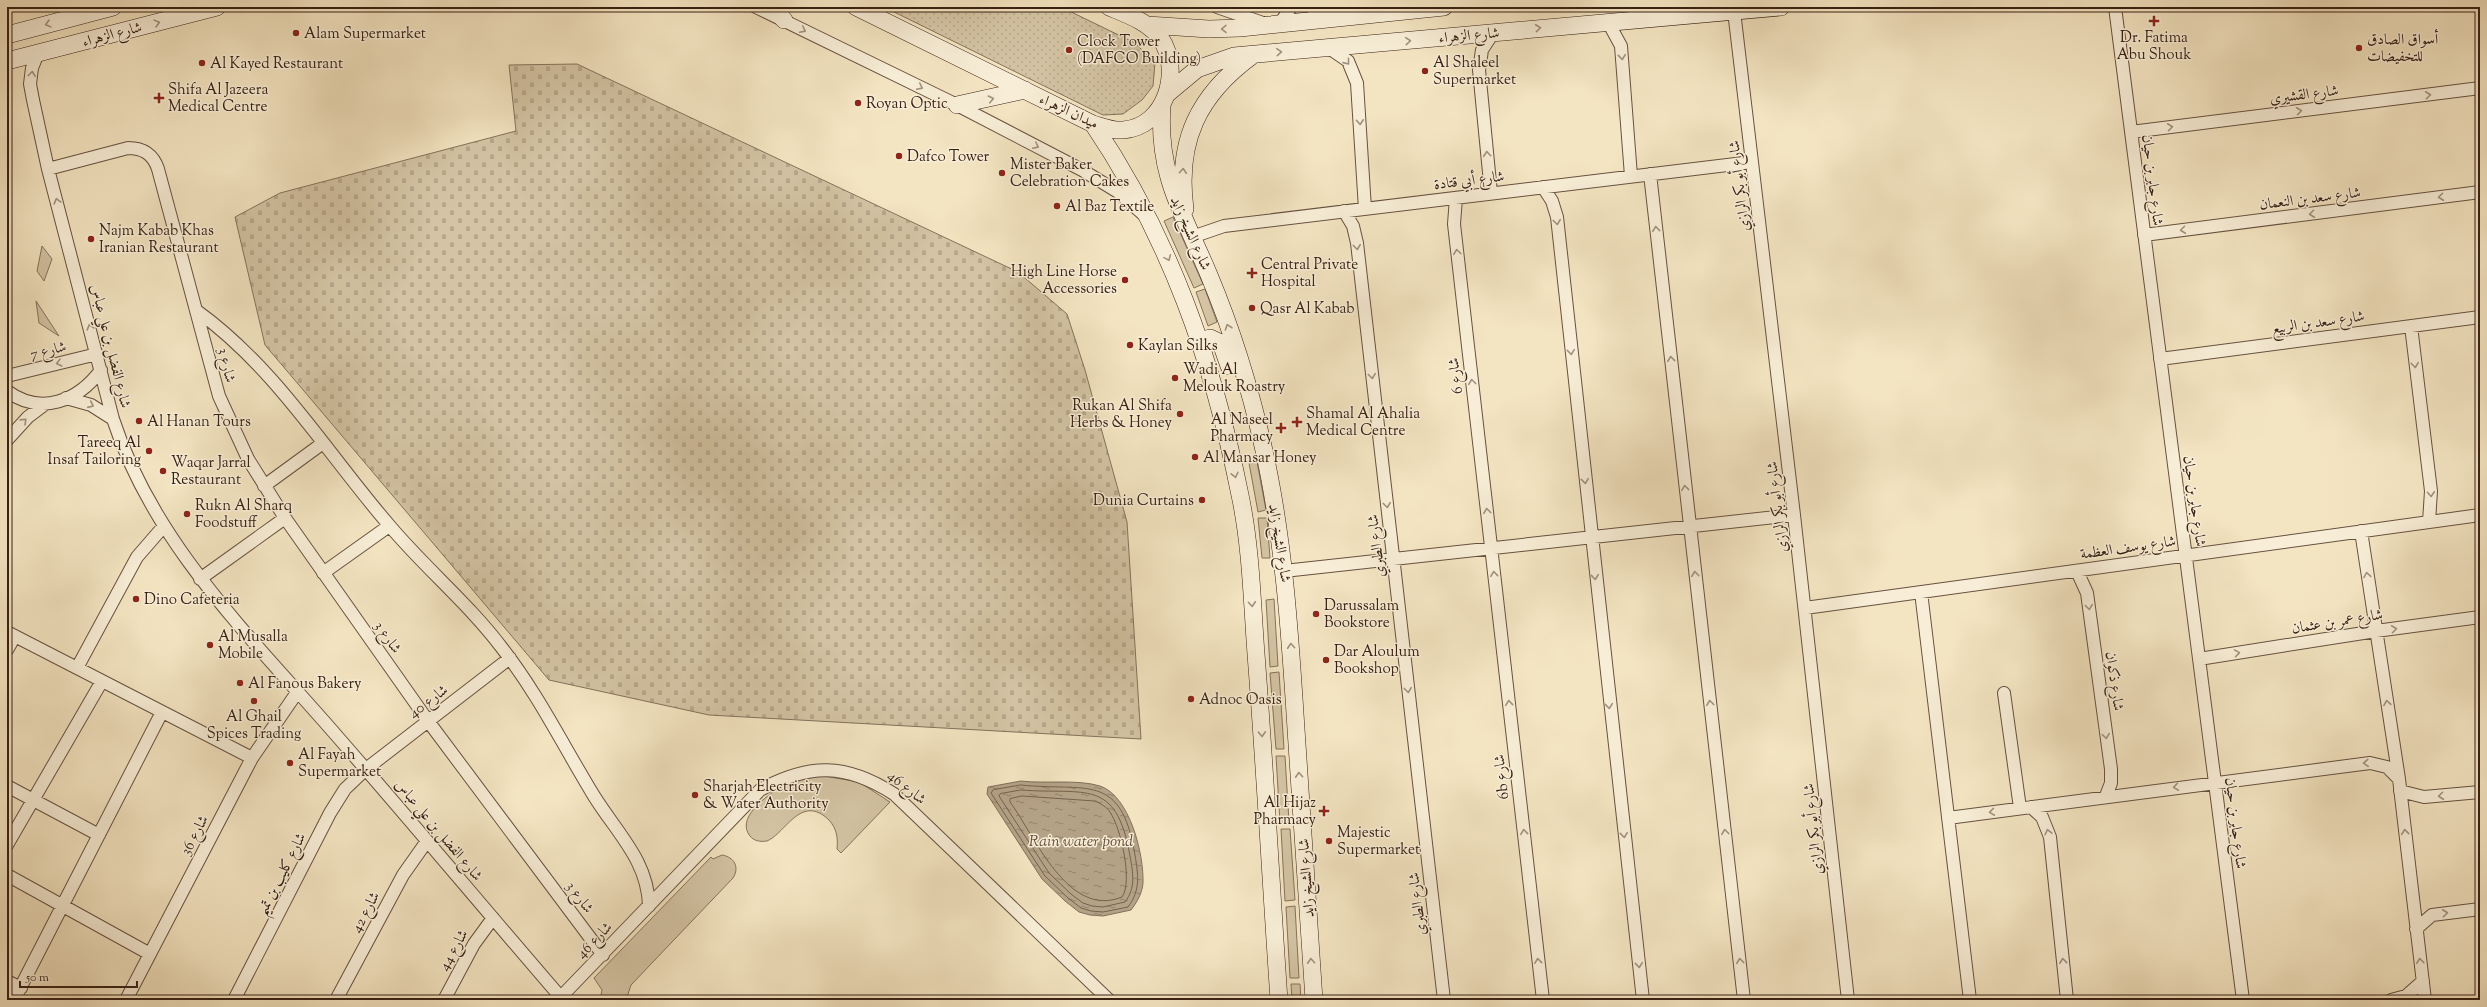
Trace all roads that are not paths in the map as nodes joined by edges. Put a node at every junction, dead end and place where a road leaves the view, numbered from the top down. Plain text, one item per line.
1 (112, 7) edge
2 (217, 7) edge
3 (756, 7) edge
4 (773, 7) edge
5 (856, 7) edge
6 (1110, 7) edge
7 (1217, 7) edge
8 (1291, 7) edge
9 (1311, 7) edge
10 (1444, 7) edge
11 (1781, 7) edge
12 (2115, 7) edge
13 (1734, 11) junction
14 (1325, 19) junction
15 (784, 20) junction
16 (1608, 22) junction
17 (1147, 25) junction
18 (1275, 25) junction
19 (1493, 33) junction
20 (7, 34) edge
21 (1329, 48) junction
22 (38, 53) junction
23 (1255, 54) junction
24 (7, 62) edge
25 (2480, 88) edge
26 (1025, 90) junction
27 (1165, 99) junction
28 (957, 105) junction
29 (1093, 124) junction
30 (2131, 132) junction
31 (1752, 162) junction
32 (48, 169) junction
33 (1650, 174) junction
34 (1631, 176) junction
35 (1543, 187) junction
36 (2480, 192) edge
37 (1491, 193) junction
38 (1456, 198) junction
39 (1365, 209) junction
40 (1344, 211) junction
41 (1152, 222) junction
42 (2144, 235) junction
43 (1192, 237) junction
44 (197, 311) junction
45 (2480, 317) edge
46 (2411, 326) junction
47 (1200, 342) junction
48 (97, 354) junction
49 (2160, 359) junction
50 (101, 370) junction
51 (7, 376) edge
52 (7, 391) edge
53 (66, 398) junction
54 (1252, 401) junction
55 (44, 405) junction
56 (113, 419) junction
57 (7, 440) edge
58 (323, 443) junction
59 (264, 486) junction
60 (1794, 515) junction
61 (2480, 515) edge
62 (285, 518) junction
63 (2429, 522) junction
64 (389, 526) junction
65 (1690, 526) junction
66 (163, 527) junction
67 (2360, 531) junction
68 (1591, 538) junction
69 (1492, 549) junction
70 (2186, 556) junction
71 (1393, 560) junction
72 (2077, 571) junction
73 (1284, 572) junction
74 (323, 573) junction
75 (200, 579) junction
76 (1920, 592) junction
77 (1805, 608) junction
78 (2480, 617) edge
79 (2376, 631) junction
80 (11, 634) edge
81 (7, 650) edge
82 (510, 658) junction
83 (2199, 659) junction
84 (77, 668) junction
85 (102, 681) junction
86 (298, 691) junction
87 (2004, 693) dead end
88 (162, 712) junction
89 (428, 721) junction
90 (252, 758) junction
91 (366, 769) junction
92 (2215, 781) junction
93 (2400, 785) junction
94 (7, 786) edge
95 (2480, 792) edge
96 (2106, 796) junction
97 (33, 800) junction
98 (2025, 808) junction
99 (1948, 818) junction
100 (99, 835) junction
101 (427, 841) junction
102 (7, 845) edge
103 (7, 875) edge
104 (63, 906) junction
105 (649, 906) junction
106 (2480, 908) edge
107 (493, 918) junction
108 (2416, 929) junction
109 (150, 954) junction
110 (603, 955) junction
111 (7, 981) edge
112 (2422, 981) junction
113 (20, 988) junction
114 (561, 999) edge
115 (14, 1000) edge
116 (126, 1000) edge
117 (234, 1000) edge
118 (336, 1000) edge
119 (444, 1000) edge
120 (1109, 1000) edge
121 (1279, 1000) edge
122 (1314, 1000) edge
123 (1444, 1000) edge
124 (1543, 1000) edge
125 (1642, 1000) edge
126 (1744, 1000) edge
127 (1848, 1000) edge
128 (1970, 1000) edge
129 (2067, 1000) edge
130 (2243, 1000) edge
131 (2391, 1000) edge
132 (2425, 1000) edge

1 -> 20 main road, شارع الزهراء
22 -> 2 main road, شارع الزهراء
3 - 15 street
4 - 15 main road
5 - 26 main road, ميدان الزهراء
6 - 17 main road, ميدان الزهراء
7 - 18 street
8 - 18 street
9 - 14 street
10 - 14 main road, شارع الزهراء
11 - 13 main road, شارع الزهراء
12 - 30 street, شارع جابر بن حيان
13 - 16 main road, شارع الزهراء
13 - 31 street, شارع أبو بكر الرازي
14 - 18 main road, شارع الزهراء
15 -> 28 street
19 -> 16 main road, شارع الزهراء
16 -> 34 street
18 -> 17 main road, شارع الزهراء
17 - 27 main road, ميدان الزهراء
21 -> 19 main road, شارع الزهراء
37 -> 19 street
23 -> 21 main road, شارع الزهراء
21 -> 39 street
22 - 24 main road, شارع الزهراء
32 -> 22 street, شارع الفضل بن علي عباس
23 - 27 main road, شارع الزهراء
43 -> 23 main road
30 -> 25 street, شارع القشيري
28 -> 26 main road
26 - 29 main road, ميدان الزهراء
27 - 29 main road, ميدان الزهراء
27 - 43 main road, شارع الشيخ زايد
28 -> 41 street
29 - 41 main road, شارع الشيخ زايد
30 - 42 street, شارع جابر بن حيان
31 - 33 street, شارع أبي قتادة
31 - 60 street, شارع أبو بكر الرازي
32 - 44 street, شارع 3
48 -> 32 street, شارع الفضل بن علي عباس
33 - 34 street, شارع أبي قتادة
65 -> 33 street
34 - 35 street, شارع أبي قتادة
35 - 37 street, شارع أبي قتادة
35 -> 68 street
36 -> 42 street, شارع سعد بن النعمان
37 - 38 street, شارع أبي قتادة
38 - 39 street, شارع أبي قتادة
69 -> 38 street, شارع 6
39 - 40 street, شارع أبي قتادة
40 - 43 street, شارع أبي قتادة
40 -> 71 street, شارع الطبري
41 -> 47 main road, شارع الشيخ زايد
42 - 49 street, شارع جابر بن حيان
54 -> 43 main road, شارع الشيخ زايد
44 - 58 street
44 - 59 street, شارع 3
45 - 46 street, شارع سعد بن الربيع
46 - 49 street, شارع سعد بن الربيع
46 -> 63 street
47 - 54 main road
47 -> 121 main road, شارع الشيخ زايد
48 - 50 street, شارع الفضل بن علي عباس
48 -> 51 street, شارع 7
49 - 70 street, شارع جابر بن حيان
50 - 53 street
50 - 56 street, شارع الفضل بن علي عباس
52 - 55 street
53 - 55 street
53 -> 56 street
54 - 73 main road, شارع الشيخ زايد
57 -> 55 street
56 - 66 street, شارع الفضل بن علي عباس
58 - 59 street
58 - 64 street
59 - 62 street, شارع 3
60 - 65 street
60 - 77 street, شارع أبو بكر الرازي
61 - 63 street, شارع يوسف العظمة
62 - 74 street, شارع 3
62 - 75 street
63 - 67 street, شارع يوسف العظمة
64 - 74 street
64 - 82 street
65 - 68 street
126 -> 65 street
66 - 75 street, شارع الفضل بن علي عباس
66 - 84 street
67 - 70 street, شارع يوسف العظمة
79 -> 67 street
68 - 69 street
68 -> 125 street
69 - 71 street
124 -> 69 street, 6b شارع
70 - 72 street, شارع يوسف العظمة
70 - 83 street, شارع جابر بن حيان
71 - 73 street
71 -> 123 street, شارع الطبري
72 - 76 street, شارع يوسف العظمة
72 -> 96 street, شارع ذكوان
122 -> 73 main road, شارع الشيخ زايد
74 - 89 street, شارع 3
75 - 86 street, شارع الفضل بن علي عباس
76 - 77 street, شارع يوسف العظمة
76 - 99 street
77 - 127 street, شارع أبو بكر الرازي
79 -> 78 street, شارع عمر بن عثمان
83 -> 79 street, شارع عمر بن عثمان
93 -> 79 street
80 - 81 street
80 - 84 street
82 - 89 street, شارع 40
82 - 105 street
83 - 92 street, شارع جابر بن حيان
84 - 85 street
85 - 88 street
85 - 97 street
86 - 90 street, شارع 36
86 - 91 street, شارع الفضل بن علي عباس
87 - 98 street
88 - 90 street
88 - 100 street
89 - 91 street, شارع 40
89 - 110 street, شارع 3
90 - 109 street, شارع 36
91 - 101 street, شارع الفضل بن علي عباس
91 - 117 street, شارع كليب بن تميم
93 -> 92 street
92 -> 96 street
92 - 130 street, شارع جابر بن حيان
95 -> 93 street
108 -> 93 street
94 - 97 street
96 - 98 street
97 - 100 street
97 - 102 street
98 -> 99 street
129 -> 98 street
99 - 128 street
100 - 104 street
101 - 107 street, شارع الفضل بن علي عباس
101 - 118 street, شارع 42
103 - 104 street
104 - 109 street
104 - 113 street
105 - 110 street, شارع 46
105 - 120 street, شارع 46
108 -> 106 street
107 - 114 street, شارع الفضل بن علي عباس
107 - 119 street, شارع 44
112 -> 108 street
109 - 116 street, شارع 36
110 - 114 street, شارع 46
111 - 113 street
112 - 131 street
112 - 132 street
113 - 115 street

